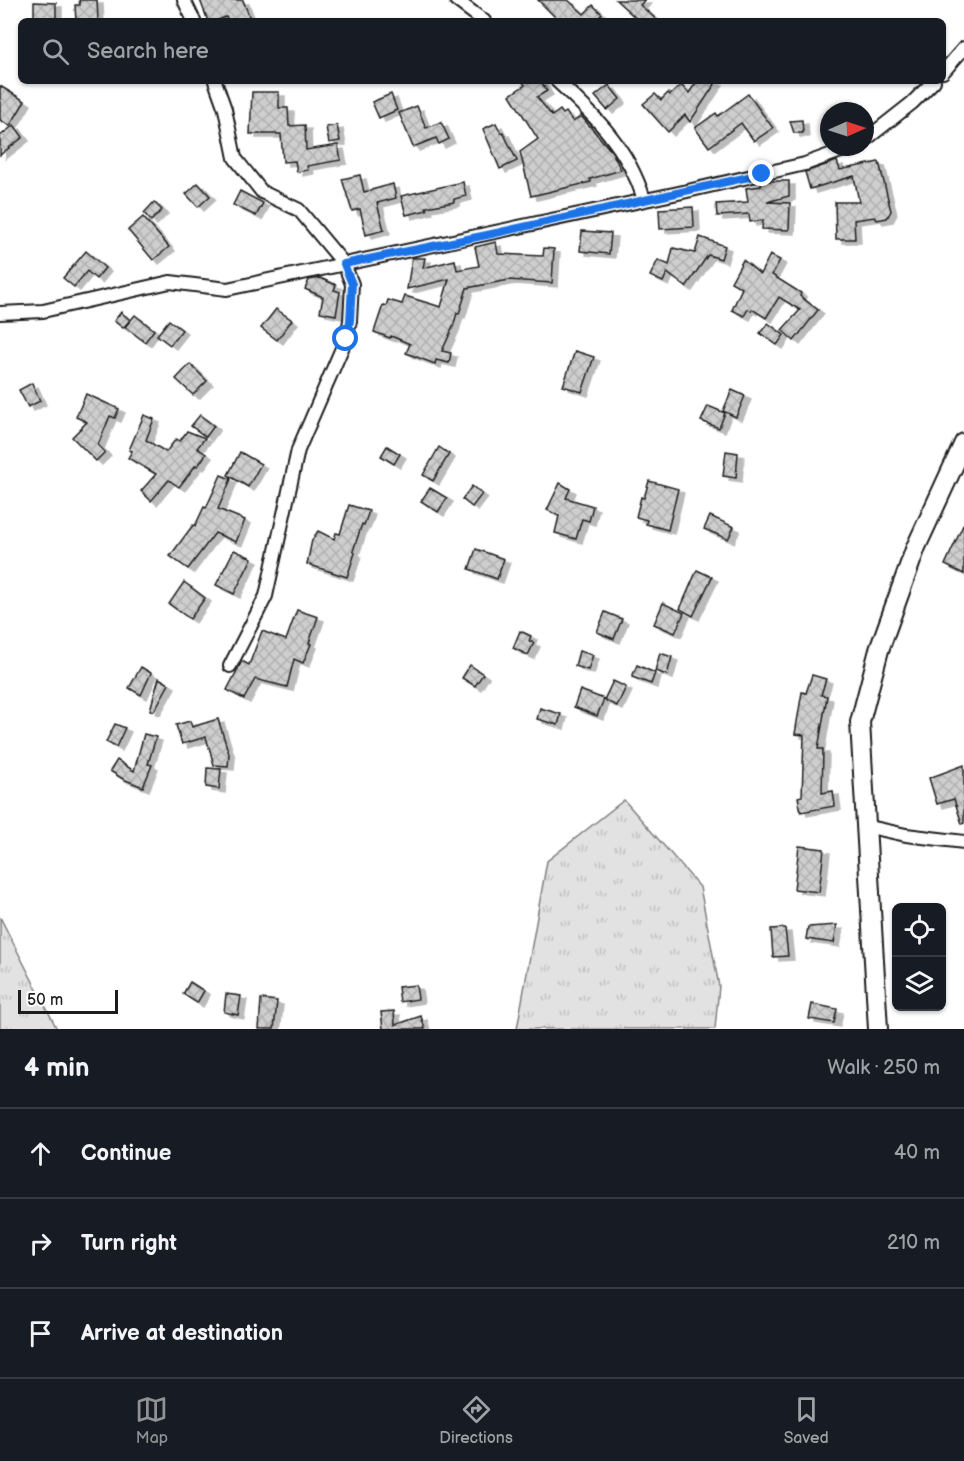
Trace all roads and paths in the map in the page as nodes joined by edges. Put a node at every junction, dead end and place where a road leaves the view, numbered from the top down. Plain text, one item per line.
1 (184, 0) edge
2 (456, 0) edge
3 (193, 18) edge
4 (480, 18) edge
5 (964, 48) edge
6 (946, 69) edge
7 (216, 84) edge
8 (560, 84) edge
9 (931, 84) edge
10 (874, 133) edge
11 (827, 156) edge
12 (644, 199) junction
13 (344, 264) junction
14 (0, 313) edge
15 (964, 443) edge
16 (230, 666) dead end
17 (865, 826) junction
18 (964, 843) edge
19 (878, 1029) edge

1 - 3 street
2 - 4 street
5 - 6 street
7 - 13 street
8 - 12 street
9 - 10 street
11 - 12 street
12 - 13 street
13 - 14 street
13 - 16 street
15 - 17 street
17 - 18 street
17 - 19 street

